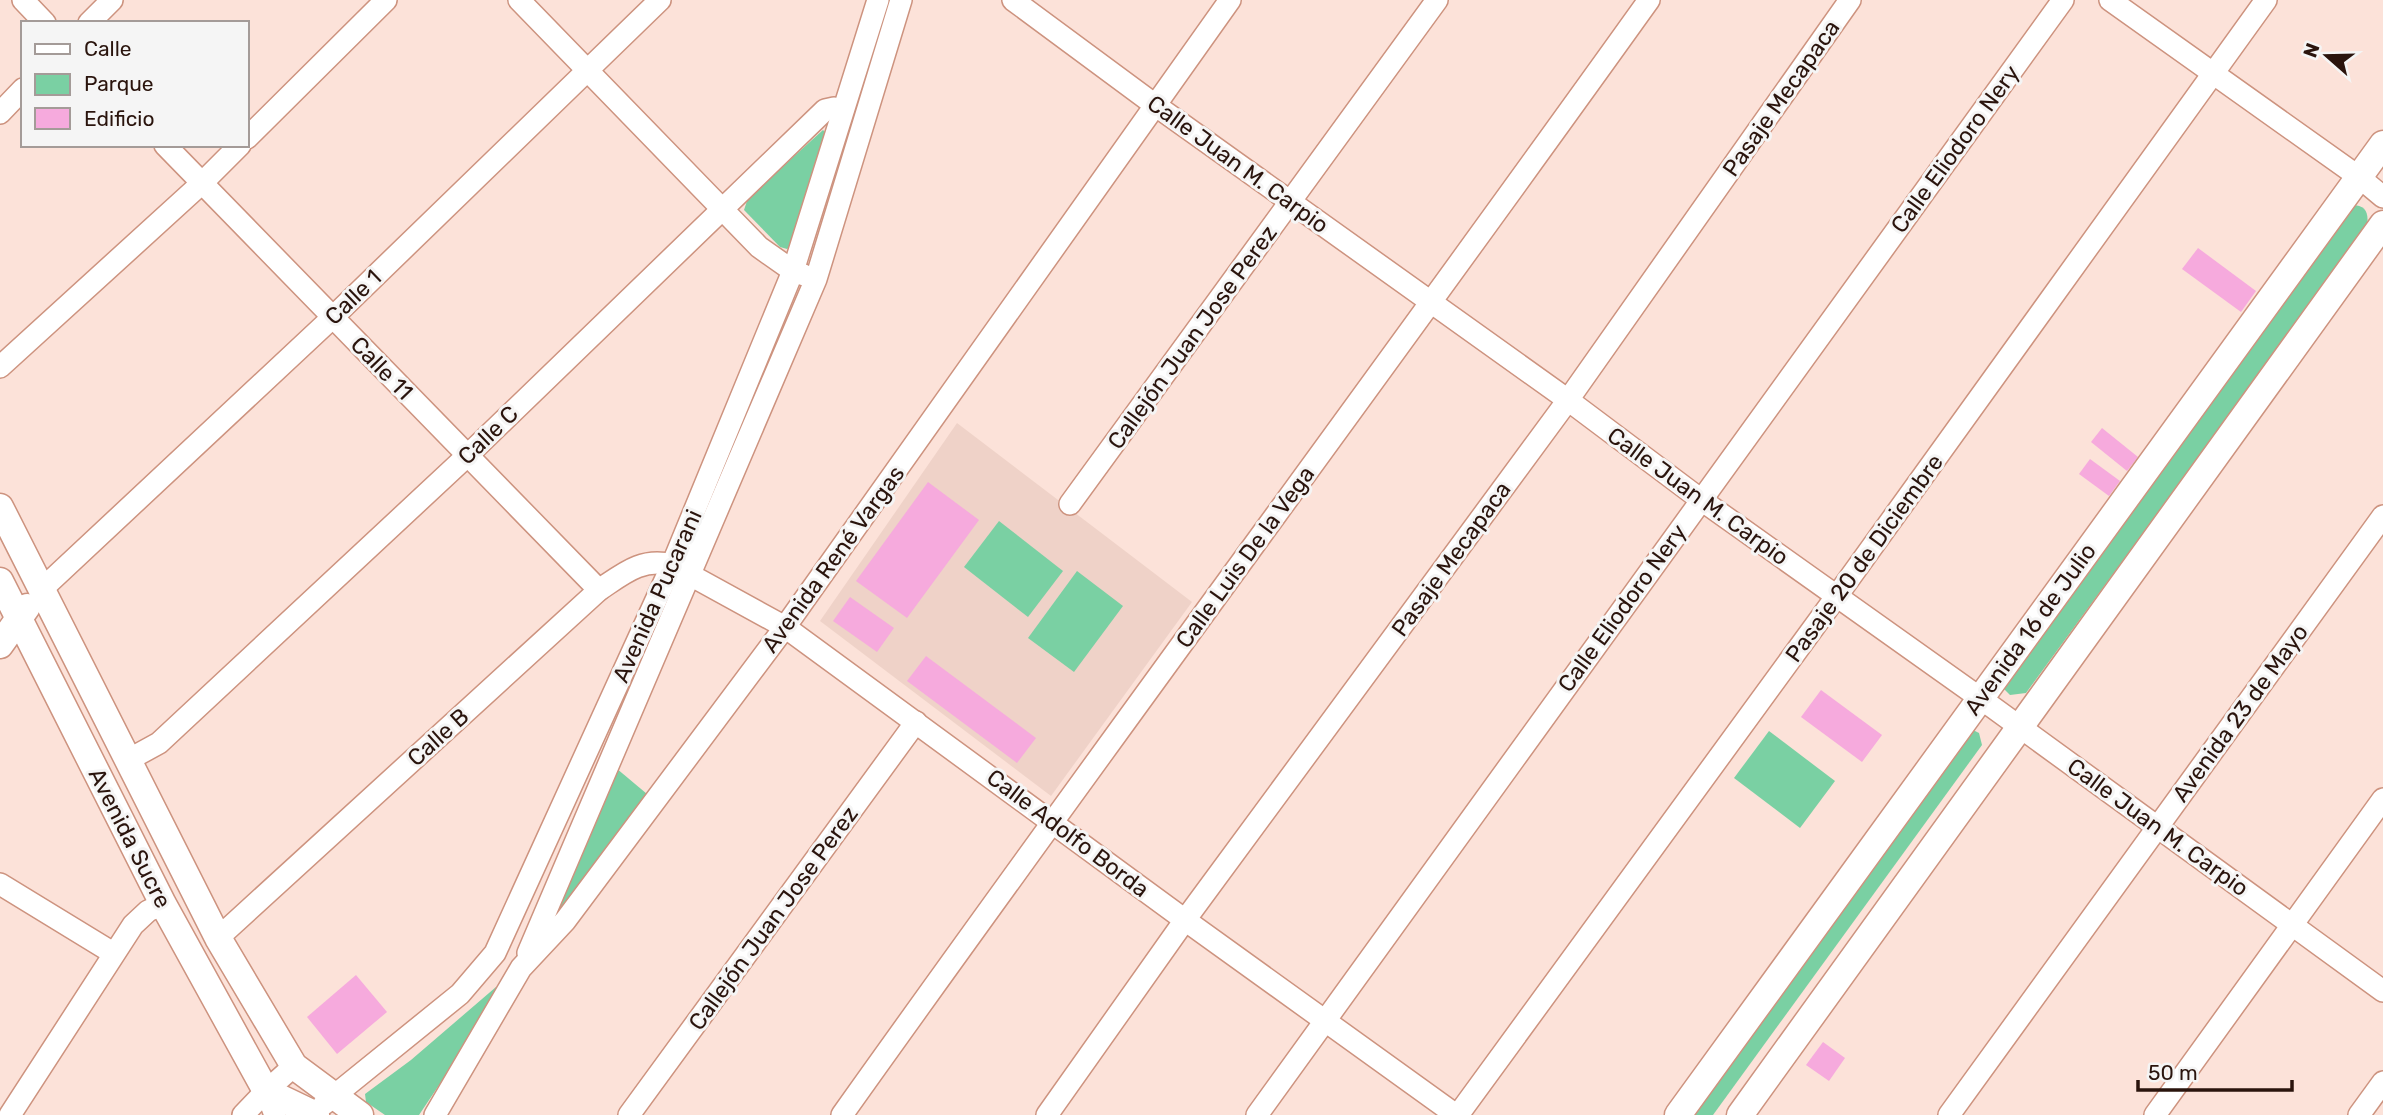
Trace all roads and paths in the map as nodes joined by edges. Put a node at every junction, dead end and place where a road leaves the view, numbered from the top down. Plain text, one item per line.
1 (23, 0) edge
2 (112, 0) edge
3 (386, 0) edge
4 (519, 0) edge
5 (660, 0) edge
6 (878, 0) edge
7 (901, 0) edge
8 (1230, 0) edge
9 (1437, 0) edge
10 (1649, 0) edge
11 (1850, 0) edge
12 (2063, 0) edge
13 (2110, 0) edge
14 (2266, 0) edge
15 (1020, 2) edge
16 (43, 21) edge
17 (91, 21) edge
18 (587, 70) junction
19 (2213, 74) junction
20 (21, 91) edge
21 (1155, 106) junction
22 (843, 110) junction
23 (0, 113) edge
24 (248, 137) edge
25 (2383, 144) edge
26 (167, 147) edge
27 (238, 147) edge
28 (2359, 177) junction
29 (202, 183) junction
30 (2383, 197) edge
31 (1291, 202) junction
32 (722, 208) junction
33 (2383, 224) edge
34 (793, 271) junction
35 (816, 279) junction
36 (1432, 303) junction
37 (332, 317) junction
38 (0, 367) edge
39 (1568, 400) junction
40 (468, 456) junction
41 (1700, 499) junction
42 (1070, 504) dead end
43 (0, 507) edge
44 (2383, 516) edge
45 (681, 570) junction
46 (0, 581) edge
47 (41, 590) junction
48 (599, 590) junction
49 (1836, 597) junction
50 (18, 617) junction
51 (785, 628) junction
52 (0, 645) edge
53 (1980, 698) junction
54 (916, 722) junction
55 (2020, 727) junction
56 (128, 760) junction
57 (2383, 799) edge
58 (1052, 820) junction
59 (2158, 827) junction
60 (0, 884) edge
61 (163, 904) junction
62 (1185, 920) junction
63 (2293, 925) junction
64 (218, 938) junction
65 (113, 953) junction
66 (495, 953) junction
67 (521, 968) junction
68 (2383, 991) edge
69 (1325, 1020) junction
70 (295, 1066) junction
71 (2383, 1082) edge
72 (270, 1103) edge
73 (319, 1110) edge
74 (10, 1115) edge
75 (243, 1115) edge
76 (360, 1115) edge
77 (435, 1115) edge
78 (629, 1115) edge
79 (842, 1115) edge
80 (1046, 1115) edge
81 (1257, 1115) edge
82 (1457, 1115) edge
83 (1678, 1115) edge
84 (1740, 1115) edge
85 (1949, 1115) edge
86 (2155, 1115) edge
87 (2359, 1115) edge

1 - 16 street
2 - 17 street
3 - 24 street
4 - 18 street
5 - 18 street, Calle 1
6 - 22 street, Avenida Pucarani
7 - 35 street, Avenida Pucarani
8 - 21 street, Avenida René Vargas
9 - 31 street, Callejón Juan Jose Perez
10 - 36 street, Calle Luis De la Vega
11 - 39 street, Pasaje Mecapaca
12 - 41 street, Calle Eliodoro Nery
13 - 19 street
14 - 19 street, Pasaje 20 de Diciembre
15 - 21 street, Calle Juan M. Carpio
18 - 32 street
18 - 37 street, Calle 1
19 - 28 street
19 - 49 street, Pasaje 20 de Diciembre
20 - 23 street
21 - 31 street, Calle Juan M. Carpio
21 - 51 street, Avenida René Vargas
22 - 32 street, Calle C
22 - 34 street, Avenida Pucarani
25 - 28 main road, Avenida 16 de Julio
26 - 29 street, Calle 11
27 - 29 street
28 - 30 street
28 - 53 main road, Avenida 16 de Julio
29 - 37 street, Calle 11
29 - 38 street
31 - 36 street, Calle Juan M. Carpio
31 - 42 street, Callejón Juan Jose Perez
32 - 34 street
32 - 40 street, Calle C
33 - 55 main road
34 - 35 street
34 - 45 street, Avenida Pucarani
35 - 45 street, Avenida Pucarani
36 - 39 street, Calle Juan M. Carpio
36 - 58 street, Calle Luis De la Vega
37 - 40 street, Calle 11
37 - 47 street, Calle 1
39 - 41 street, Calle Juan M. Carpio
39 - 62 street, Pasaje Mecapaca
40 - 48 street, Calle 11
40 - 56 street, Calle C
41 - 49 street, Calle Juan M. Carpio
41 - 69 street, Calle Eliodoro Nery
43 - 47 main road, Avenida Sucre
44 - 59 street, Avenida 23 de Mayo
45 - 48 street, Calle B
45 - 51 street, Calle Adolfo Borda
45 - 66 street, Avenida Pucarani
45 - 67 street, Avenida Pucarani
46 - 50 main road, Avenida Sucre
47 - 50 main road
47 - 56 main road, Avenida Sucre
48 - 64 street, Calle B
49 - 53 street, Calle Juan M. Carpio
49 - 82 street, Pasaje 20 de Diciembre
50 - 52 main road
50 - 61 main road, Avenida Sucre
51 - 54 street, Calle Adolfo Borda
51 - 67 street, Avenida René Vargas
53 - 55 street, Calle Juan M. Carpio
53 - 83 main road, Avenida 16 de Julio
54 - 58 street, Calle Adolfo Borda
54 - 78 street, Callejón Juan Jose Perez
55 - 59 street, Calle Juan M. Carpio
55 - 84 main road
56 - 64 main road, Avenida Sucre
57 - 63 street
58 - 62 street, Calle Adolfo Borda
58 - 79 street, Calle Luis De la Vega
59 - 63 street, Calle Juan M. Carpio
59 - 85 street, Avenida 23 de Mayo
60 - 65 street
61 - 65 street
61 - 72 main road, Avenida Sucre
62 - 69 street, Calle Adolfo Borda
62 - 80 street, Pasaje Mecapaca
63 - 68 street, Calle Juan M. Carpio
63 - 86 street
64 - 70 main road, Avenida Sucre
65 - 74 street
66 - 67 street
66 - 73 street, Avenida Pucarani
67 - 77 street, Avenida René Vargas
69 - 81 street, Calle Eliodoro Nery
69 - 82 street, Calle Adolfo Borda
70 - 72 street
70 - 73 main road, Avenida Sucre
71 - 87 street
72 - 73 main road
72 - 75 street
73 - 76 main road

